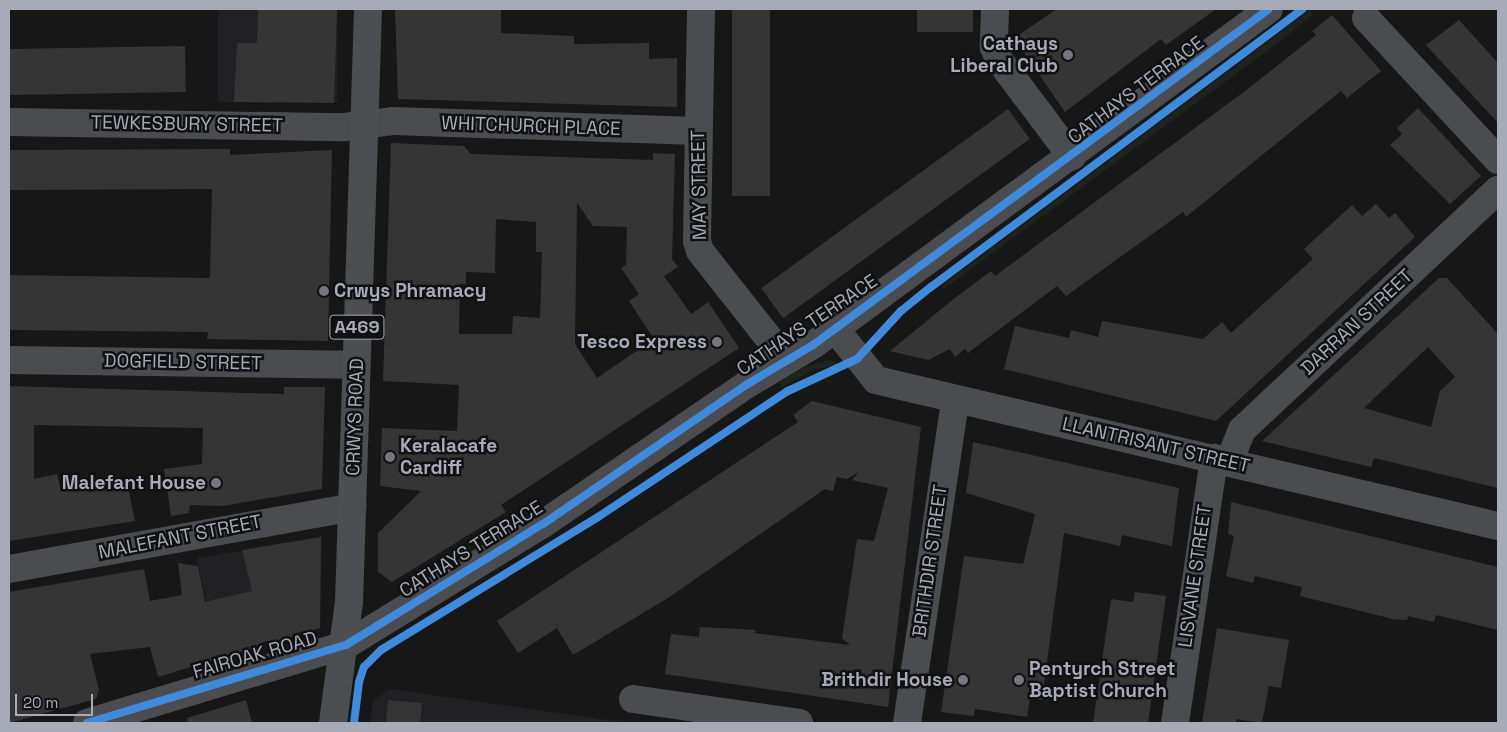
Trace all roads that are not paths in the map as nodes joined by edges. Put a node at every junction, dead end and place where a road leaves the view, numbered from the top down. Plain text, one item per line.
1 (368, 9) edge
2 (701, 9) edge
3 (995, 9) edge
4 (1270, 9) edge
5 (1366, 18) dead end
6 (9, 122) edge
7 (364, 124) junction
8 (698, 131) junction
9 (1072, 157) junction
10 (1498, 160) edge
11 (1498, 190) edge
12 (836, 330) junction
13 (9, 360) edge
14 (787, 360) junction
15 (356, 365) junction
16 (955, 400) junction
17 (1221, 460) junction
18 (352, 507) junction
19 (1498, 526) edge
20 (9, 569) edge
21 (346, 645) junction
22 (633, 698) dead end
23 (662, 713) edge
24 (87, 723) edge
25 (333, 723) edge
26 (799, 723) edge
27 (907, 723) edge
28 (1175, 723) edge

1 - 7 main road, CRWYS ROAD / A469
2 - 8 street, MAY STREET
3 - 9 street
4 - 9 street, CATHAYS TERRACE
5 - 10 street
6 - 7 street, TEWKESBURY STREET
7 - 8 street, WHITCHURCH PLACE
7 - 15 main road, CRWYS ROAD / A469
8 - 14 street, MAY STREET
9 - 12 street, CATHAYS TERRACE
11 - 17 street, DARRAN STREET
12 - 14 street, CATHAYS TERRACE
12 - 16 street, LLANTRISANT STREET
13 - 15 street, DOGFIELD STREET
14 - 21 street, CATHAYS TERRACE
15 - 18 main road, CRWYS ROAD / A469
16 - 17 street, LLANTRISANT STREET
16 - 27 street, BRITHDIR STREET
17 - 19 street, LLANTRISANT STREET
17 - 28 street, LISVANE STREET
18 - 20 street, MALEFANT STREET
18 - 21 main road, CRWYS ROAD / A469
21 - 24 street, FAIROAK ROAD
21 - 25 main road, A469
22 - 23 street
23 - 26 street

